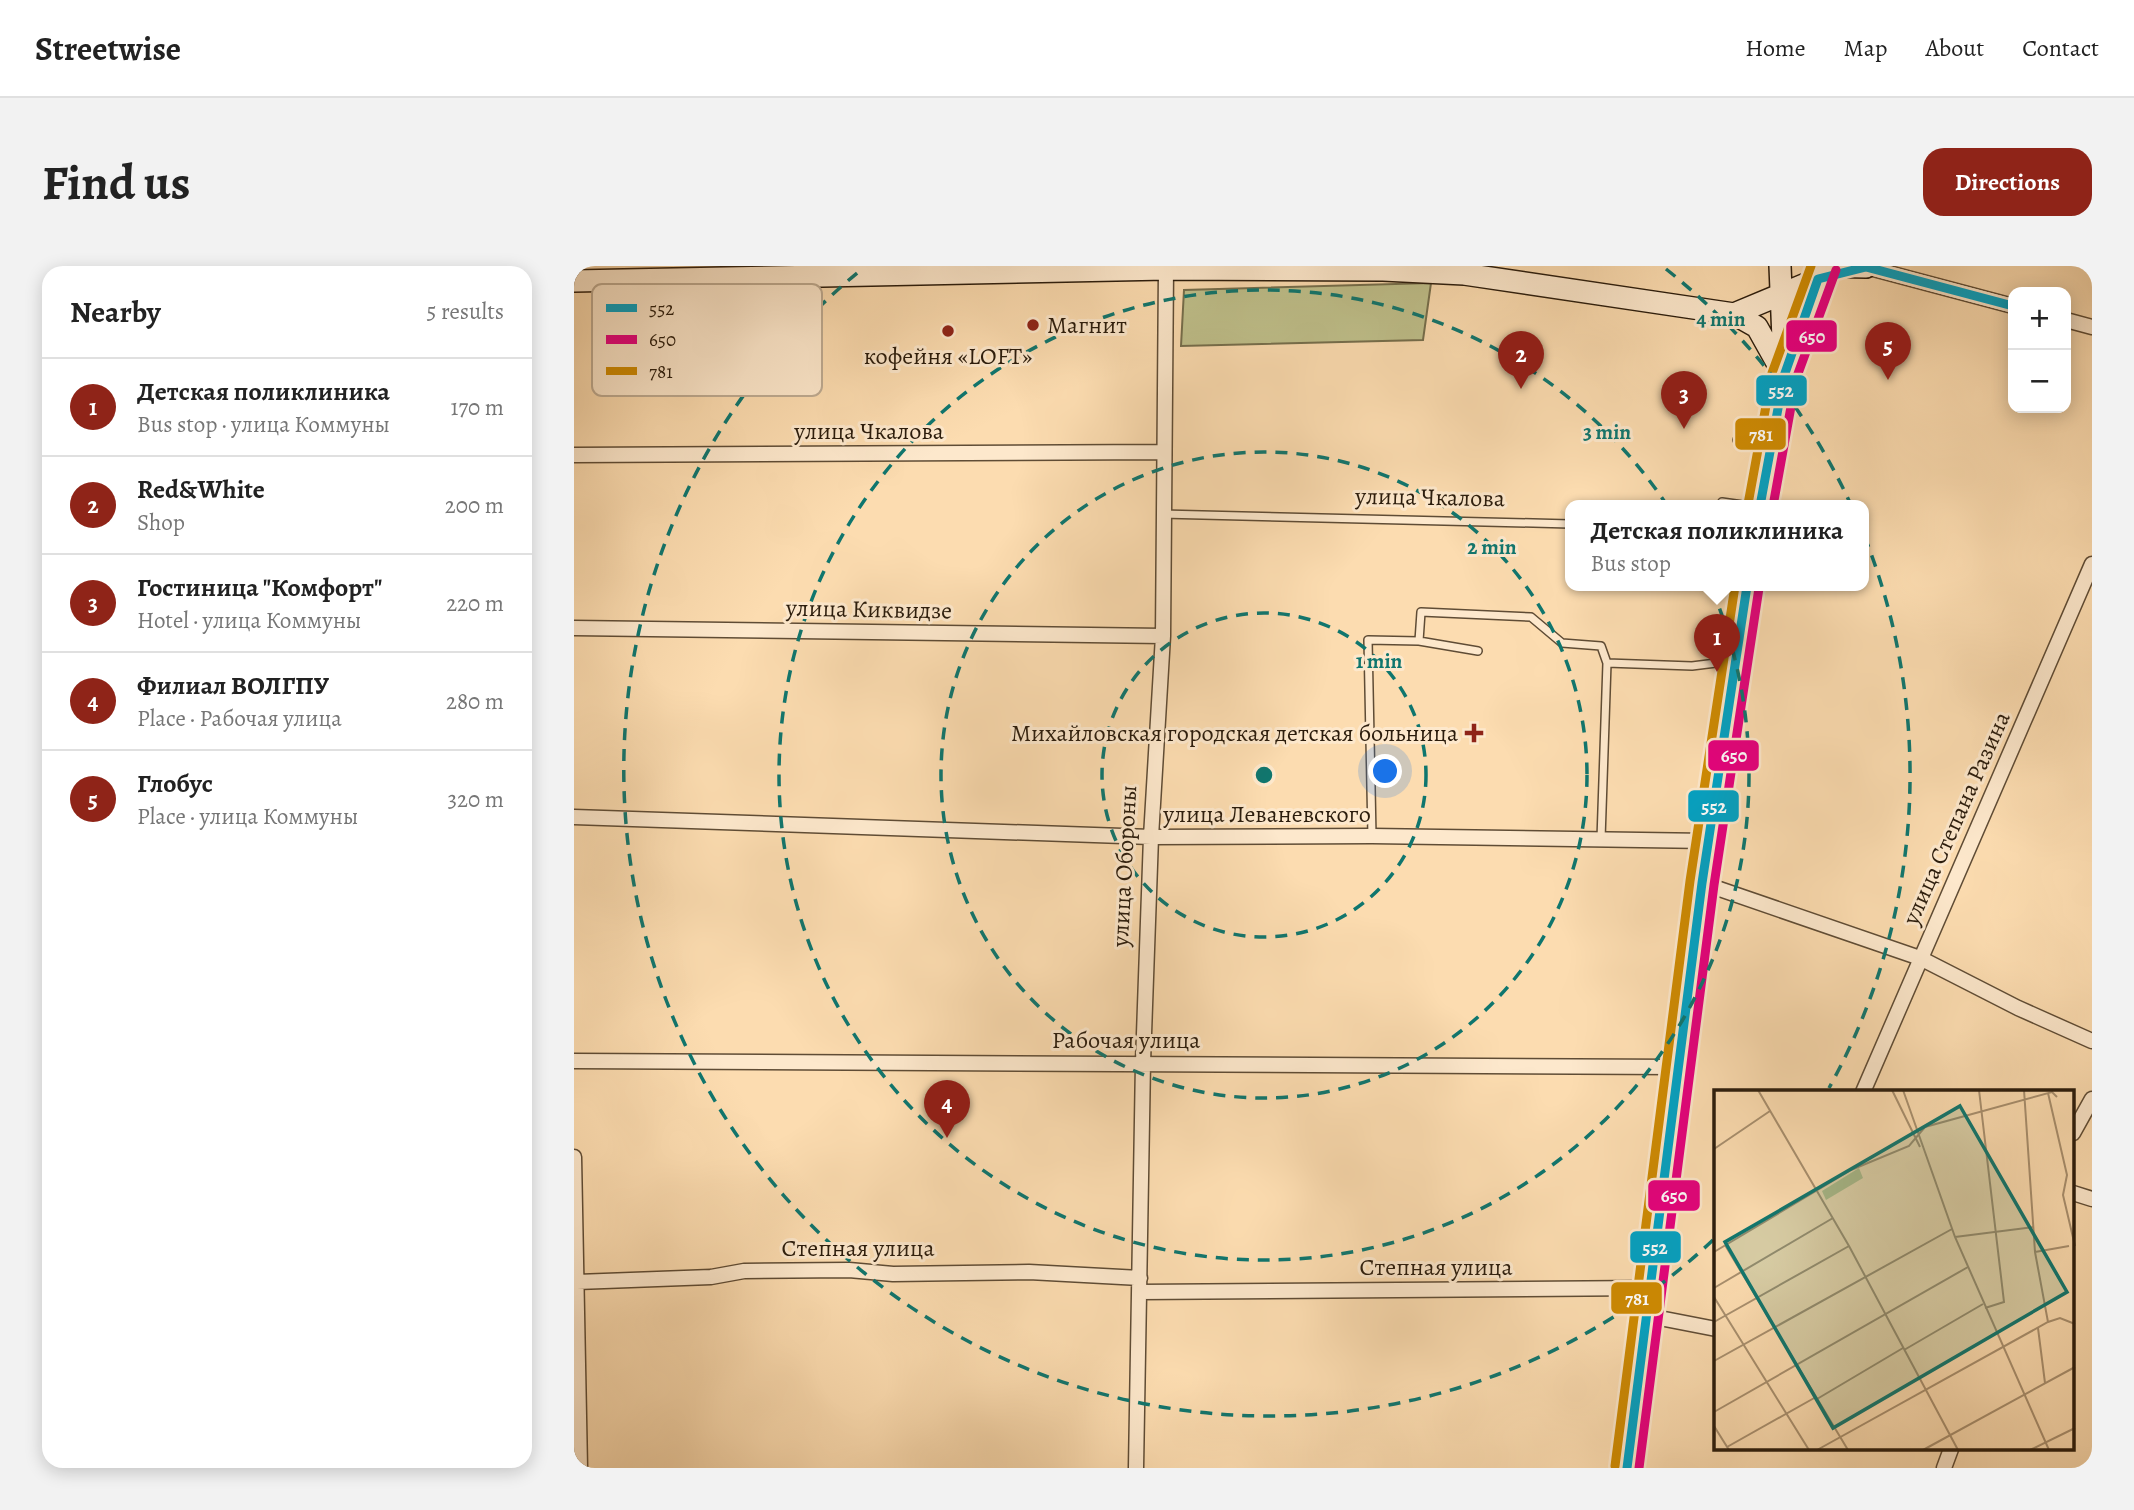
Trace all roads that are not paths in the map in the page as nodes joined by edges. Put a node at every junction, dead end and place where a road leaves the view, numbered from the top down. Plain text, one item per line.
1 (1780, 266) edge
2 (1865, 266) edge
3 (1167, 267) edge
4 (1821, 270) edge
5 (574, 281) edge
6 (1782, 296) junction
7 (2008, 305) edge
8 (1734, 314) junction
9 (2071, 321) edge
10 (2092, 327) edge
11 (1784, 376) junction
12 (1737, 440) dead end
13 (1771, 447) junction
14 (1164, 452) junction
15 (574, 455) edge
16 (1761, 500) edge
17 (1162, 513) junction
18 (1565, 524) edge
19 (2092, 564) edge
20 (1746, 591) edge
21 (574, 628) edge
22 (1163, 636) junction
23 (1419, 641) junction
24 (1478, 651) dead end
25 (1736, 661) junction
26 (1608, 663) junction
27 (574, 817) edge
28 (1372, 836) junction
29 (1150, 837) junction
30 (1601, 839) junction
31 (1708, 841) junction
32 (1702, 883) junction
33 (1920, 958) junction
34 (2092, 1041) edge
35 (574, 1061) edge
36 (1143, 1062) junction
37 (1678, 1067) junction
38 (1864, 1090) edge
39 (2092, 1099) edge
40 (2074, 1131) edge
41 (574, 1157) edge
42 (2074, 1193) edge
43 (2092, 1199) edge
44 (576, 1276) edge
45 (1140, 1284) junction
46 (1648, 1288) junction
47 (1644, 1315) junction
48 (1714, 1329) edge
49 (1951, 1450) edge
50 (580, 1468) edge
51 (1136, 1468) edge
52 (1627, 1468) edge
53 (1944, 1468) edge

1 - 6 street
2 - 4 street
2 - 7 street
3 - 5 street
3 - 8 street
3 - 14 street, улица Обороны
4 - 6 street
4 - 11 street
6 - 8 street
6 - 11 street
8 - 11 street
9 - 10 street
11 - 13 street
12 - 13 lane
13 - 16 street
14 - 15 street, улица Чкалова
14 - 17 street, улица Обороны
17 - 18 lane, улица Чкалова
17 - 22 street, улица Обороны
19 - 33 street, улица Степана Разина
20 - 25 street
21 - 22 street, улица Киквидзе
22 - 29 street, улица Обороны
23 - 24 lane
23 - 26 lane
23 - 28 lane
25 - 26 lane
25 - 31 street
26 - 30 lane
27 - 29 street, улица Леваневского
28 - 29 street, улица Леваневского
28 - 30 street, улица Леваневского
29 - 36 street, улица Обороны
30 - 31 street, улица Леваневского
31 - 32 street
32 - 33 street
32 - 37 street
33 - 34 street
33 - 38 street, улица Степана Разина
35 - 36 street, Рабочая улица
36 - 37 street, Рабочая улица
36 - 45 street, улица Обороны
37 - 46 street
39 - 40 street
41 - 44 street
42 - 43 street
44 - 45 street, Степная улица
44 - 50 street
45 - 46 street, Степная улица
45 - 51 street, улица Обороны
46 - 47 street
47 - 48 street
47 - 52 street
49 - 53 street

